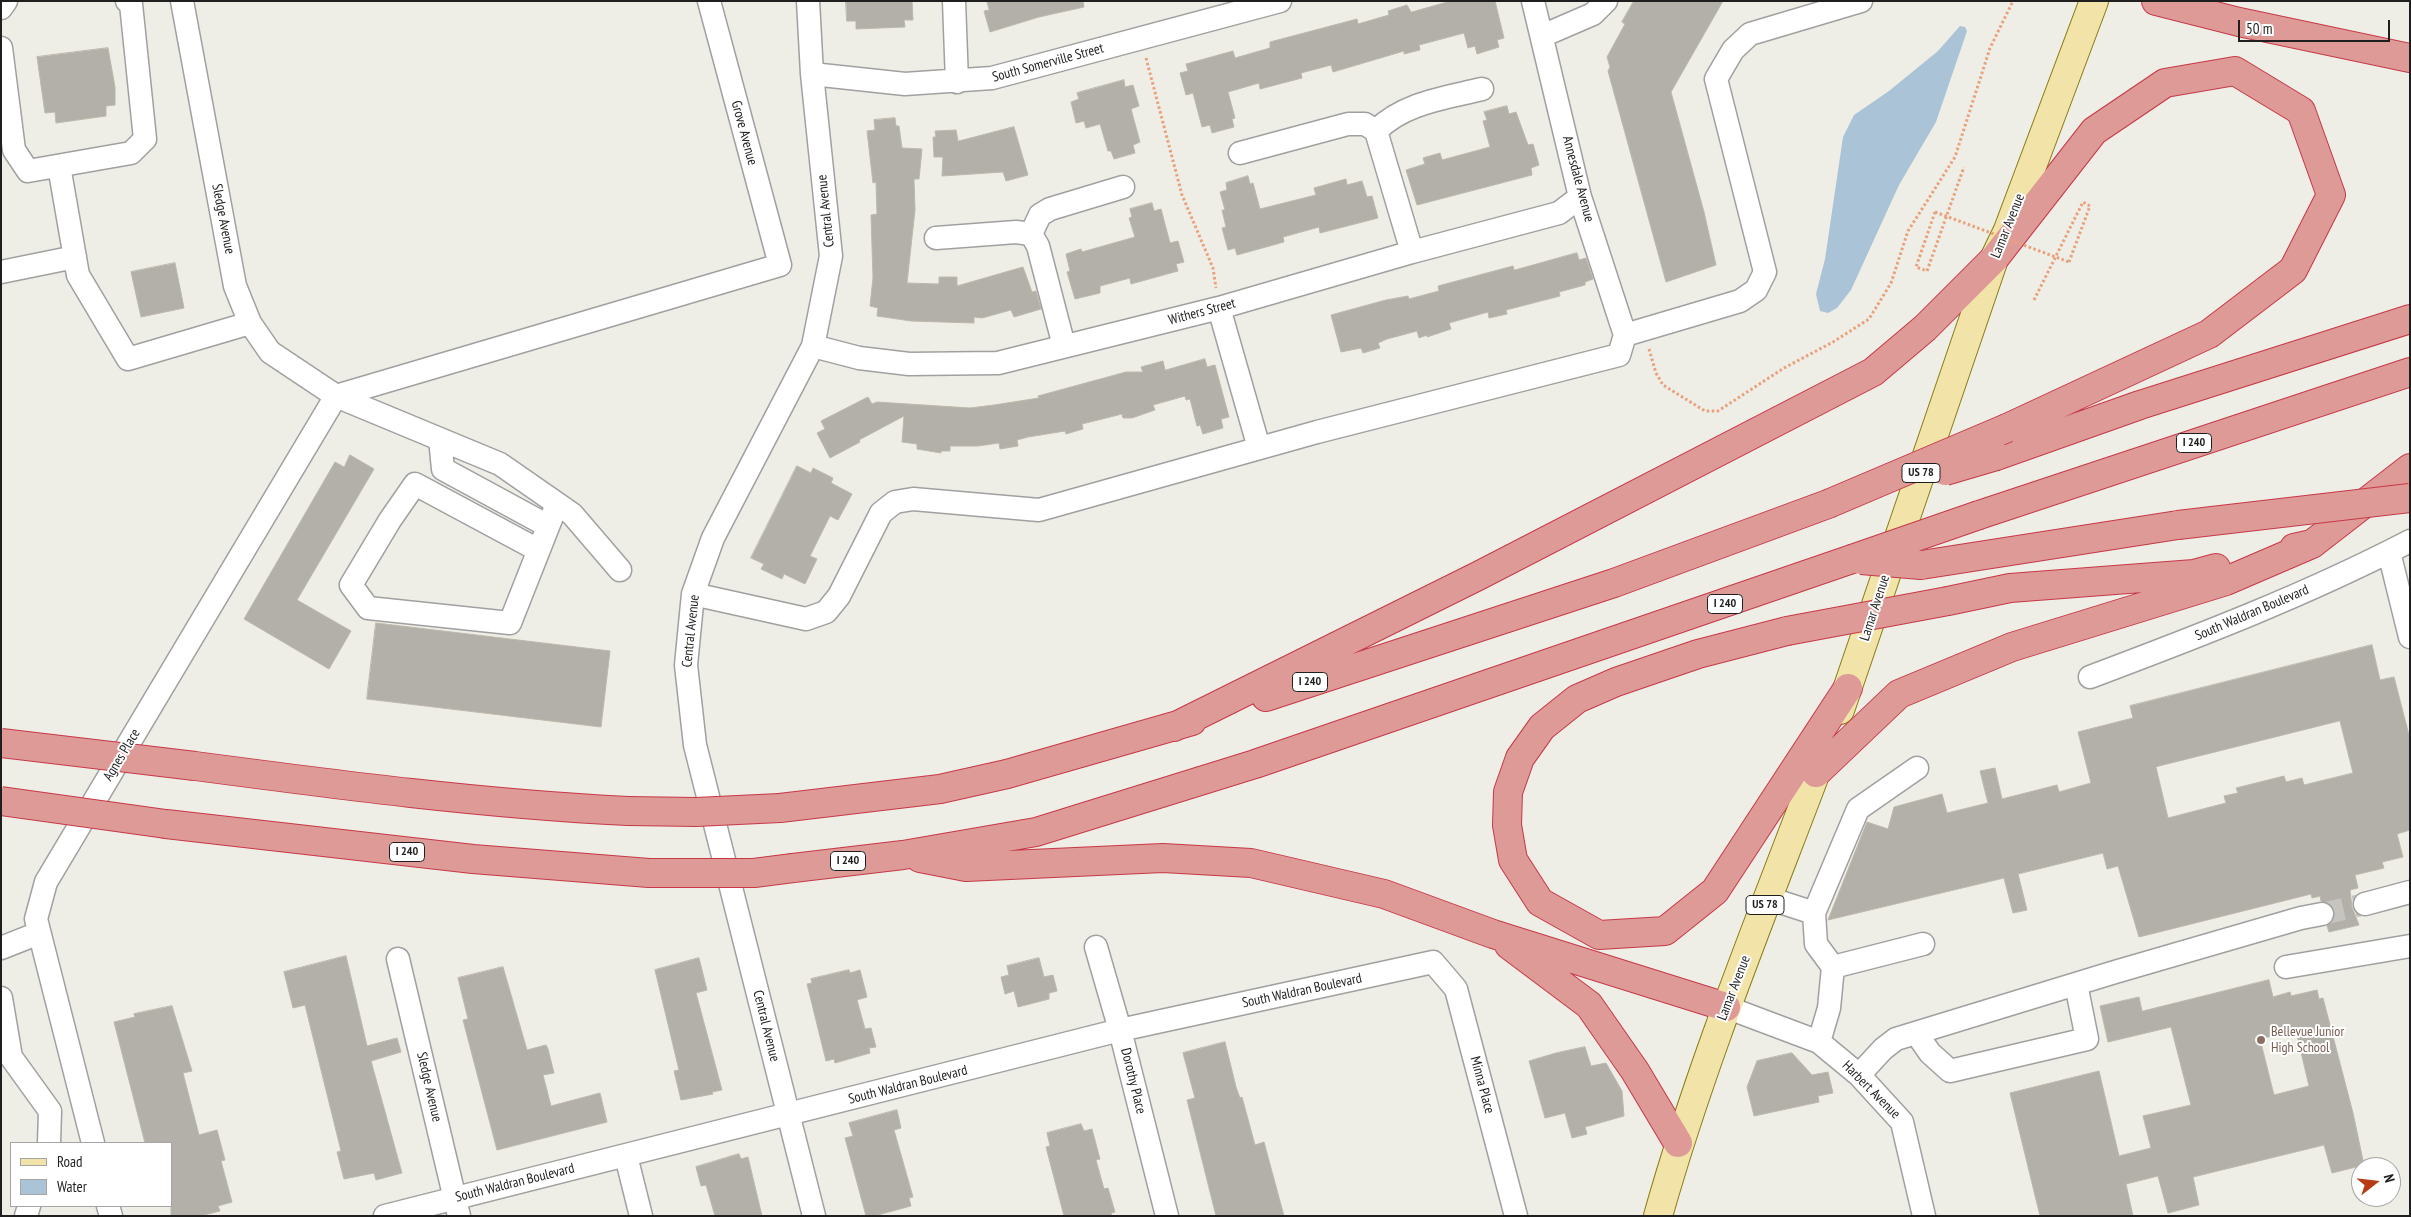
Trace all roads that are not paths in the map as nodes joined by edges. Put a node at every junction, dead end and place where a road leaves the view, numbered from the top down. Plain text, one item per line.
1 (6, 1) edge
2 (127, 1) edge
3 (182, 1) edge
4 (709, 1) edge
5 (808, 1) edge
6 (954, 1) edge
7 (1280, 1) edge
8 (1533, 1) edge
9 (1606, 1) edge
10 (1861, 1) edge
11 (2094, 1) edge
12 (2156, 1) edge
13 (2212, 1) edge
14 (1, 8) edge
15 (2239, 22) junction
16 (1542, 36) junction
17 (1, 48) edge
18 (2410, 58) edge
19 (812, 74) junction
20 (957, 82) junction
21 (1482, 89) dead end
22 (1376, 131) junction
23 (1240, 153) dead end
24 (59, 166) junction
25 (1123, 187) dead end
26 (1580, 197) junction
27 (1031, 234) junction
28 (936, 238) dead end
29 (1412, 252) junction
30 (75, 257) junction
31 (1994, 259) junction
32 (1, 272) edge
33 (1219, 308) junction
34 (2407, 319) edge
35 (250, 322) junction
36 (1629, 340) junction
37 (813, 346) junction
38 (1064, 346) junction
39 (2410, 372) edge
40 (336, 396) junction
41 (440, 439) junction
42 (1258, 448) junction
43 (2410, 468) edge
44 (2410, 498) edge
45 (557, 504) junction
46 (1828, 504) junction
47 (548, 526) junction
48 (2410, 541) edge
49 (2312, 544) junction
50 (538, 550) junction
51 (2389, 552) junction
52 (1852, 559) junction
53 (620, 570) dead end
54 (693, 594) junction
55 (2410, 637) edge
56 (2090, 677) dead end
57 (1848, 688) junction
58 (1174, 727) junction
59 (1, 743) edge
60 (1917, 768) dead end
61 (1816, 773) junction
62 (1, 801) edge
63 (903, 854) junction
64 (2410, 892) edge
65 (1768, 898) junction
66 (2365, 904) tunnel mouth
67 (1814, 913) junction
68 (2322, 914) tunnel mouth
69 (39, 932) junction
70 (1493, 934) junction
71 (1923, 944) dead end
72 (2410, 946) edge
73 (1096, 947) dead end
74 (1, 948) edge
75 (398, 959) dead end
76 (1433, 962) joint
77 (1833, 967) junction
78 (2286, 967) dead end
79 (2076, 984) junction
80 (1, 998) edge
81 (1726, 1007) junction
82 (1120, 1030) junction
83 (1916, 1033) junction
84 (1819, 1042) junction
85 (6, 1054) edge
86 (1859, 1075) junction
87 (789, 1116) junction
88 (48, 1142) edge
89 (92, 1142) edge
90 (1678, 1143) junction
91 (626, 1156) junction
92 (457, 1207) edge
93 (385, 1216) edge
94 (641, 1216) edge
95 (814, 1216) edge
96 (1167, 1216) edge
97 (1516, 1216) edge
98 (1658, 1216) edge
99 (1924, 1216) edge

1 - 14 street
2 - 24 street
3 - 35 street, Sledge Avenue
4 - 40 street, Grove Avenue
5 - 19 street, Central Avenue
6 - 20 street
7 - 20 street, South Somerville Street
8 - 16 street, Annesdale Avenue
9 - 16 street
10 - 36 street
11 - 31 main road, Lamar Avenue / US 78
12 - 15 highway
13 - 15 highway
15 - 18 highway
16 - 26 street, Annesdale Avenue
17 - 24 street
19 - 20 street, South Somerville Street
19 - 37 street, Central Avenue
21 - 22 street
22 - 23 street
22 - 29 street
24 - 30 street
25 - 27 street
26 - 29 street, Withers Street
26 - 36 street, Annesdale Avenue
27 - 28 street
27 - 38 street
29 - 33 street, Withers Street
30 - 32 street
30 - 35 street
31 - 46 highway, bridge
31 - 57 main road, Lamar Avenue / US 78
31 - 58 highway
33 - 38 street, Withers Street
33 - 42 street
34 - 46 highway, I 240, bridge
35 - 40 street, Sledge Avenue
36 - 42 street
37 - 38 street, Withers Street
37 - 54 street, Central Avenue
39 - 52 highway, I 240, bridge
40 - 41 street
40 - 69 street, Agnes Place
41 - 45 street
41 - 47 street
42 - 54 street
43 - 49 highway
44 - 52 highway, bridge
45 - 47 street
45 - 53 street
46 - 58 highway, I 240
47 - 50 street
48 - 51 street, South Waldran Boulevard
49 - 57 highway, bridge
49 - 61 highway
50 - 50 street
51 - 55 street
51 - 56 street, South Waldran Boulevard
52 - 63 highway, I 240
54 - 87 street, Central Avenue
57 - 61 main road, Lamar Avenue / US 78
58 - 59 highway, I 240, bridge
60 - 67 street
61 - 65 main road, Lamar Avenue / US 78
62 - 63 highway, I 240, bridge
63 - 70 highway
64 - 66 street
65 - 67 street
65 - 81 main road, Lamar Avenue / US 78
67 - 77 street
68 - 79 street
69 - 74 street
69 - 89 street, Agnes Place
70 - 81 highway
70 - 90 highway
71 - 77 street
72 - 78 street
73 - 82 street, Dorothy Place
75 - 92 street, Sledge Avenue
76 - 82 street, South Waldran Boulevard
76 - 97 street, Minna Place
77 - 84 street
79 - 83 street
79 - 83 street
80 - 85 street
81 - 84 street, Harbert Avenue
81 - 90 main road, Lamar Avenue / US 78
82 - 87 street, South Waldran Boulevard
82 - 96 street, Dorothy Place
83 - 86 street
84 - 86 street, Harbert Avenue
85 - 88 street
86 - 99 street, Harbert Avenue
87 - 91 street, South Waldran Boulevard
87 - 95 street, Central Avenue
90 - 98 main road, Lamar Avenue / US 78
91 - 92 street, South Waldran Boulevard
91 - 94 street
92 - 93 street, South Waldran Boulevard

